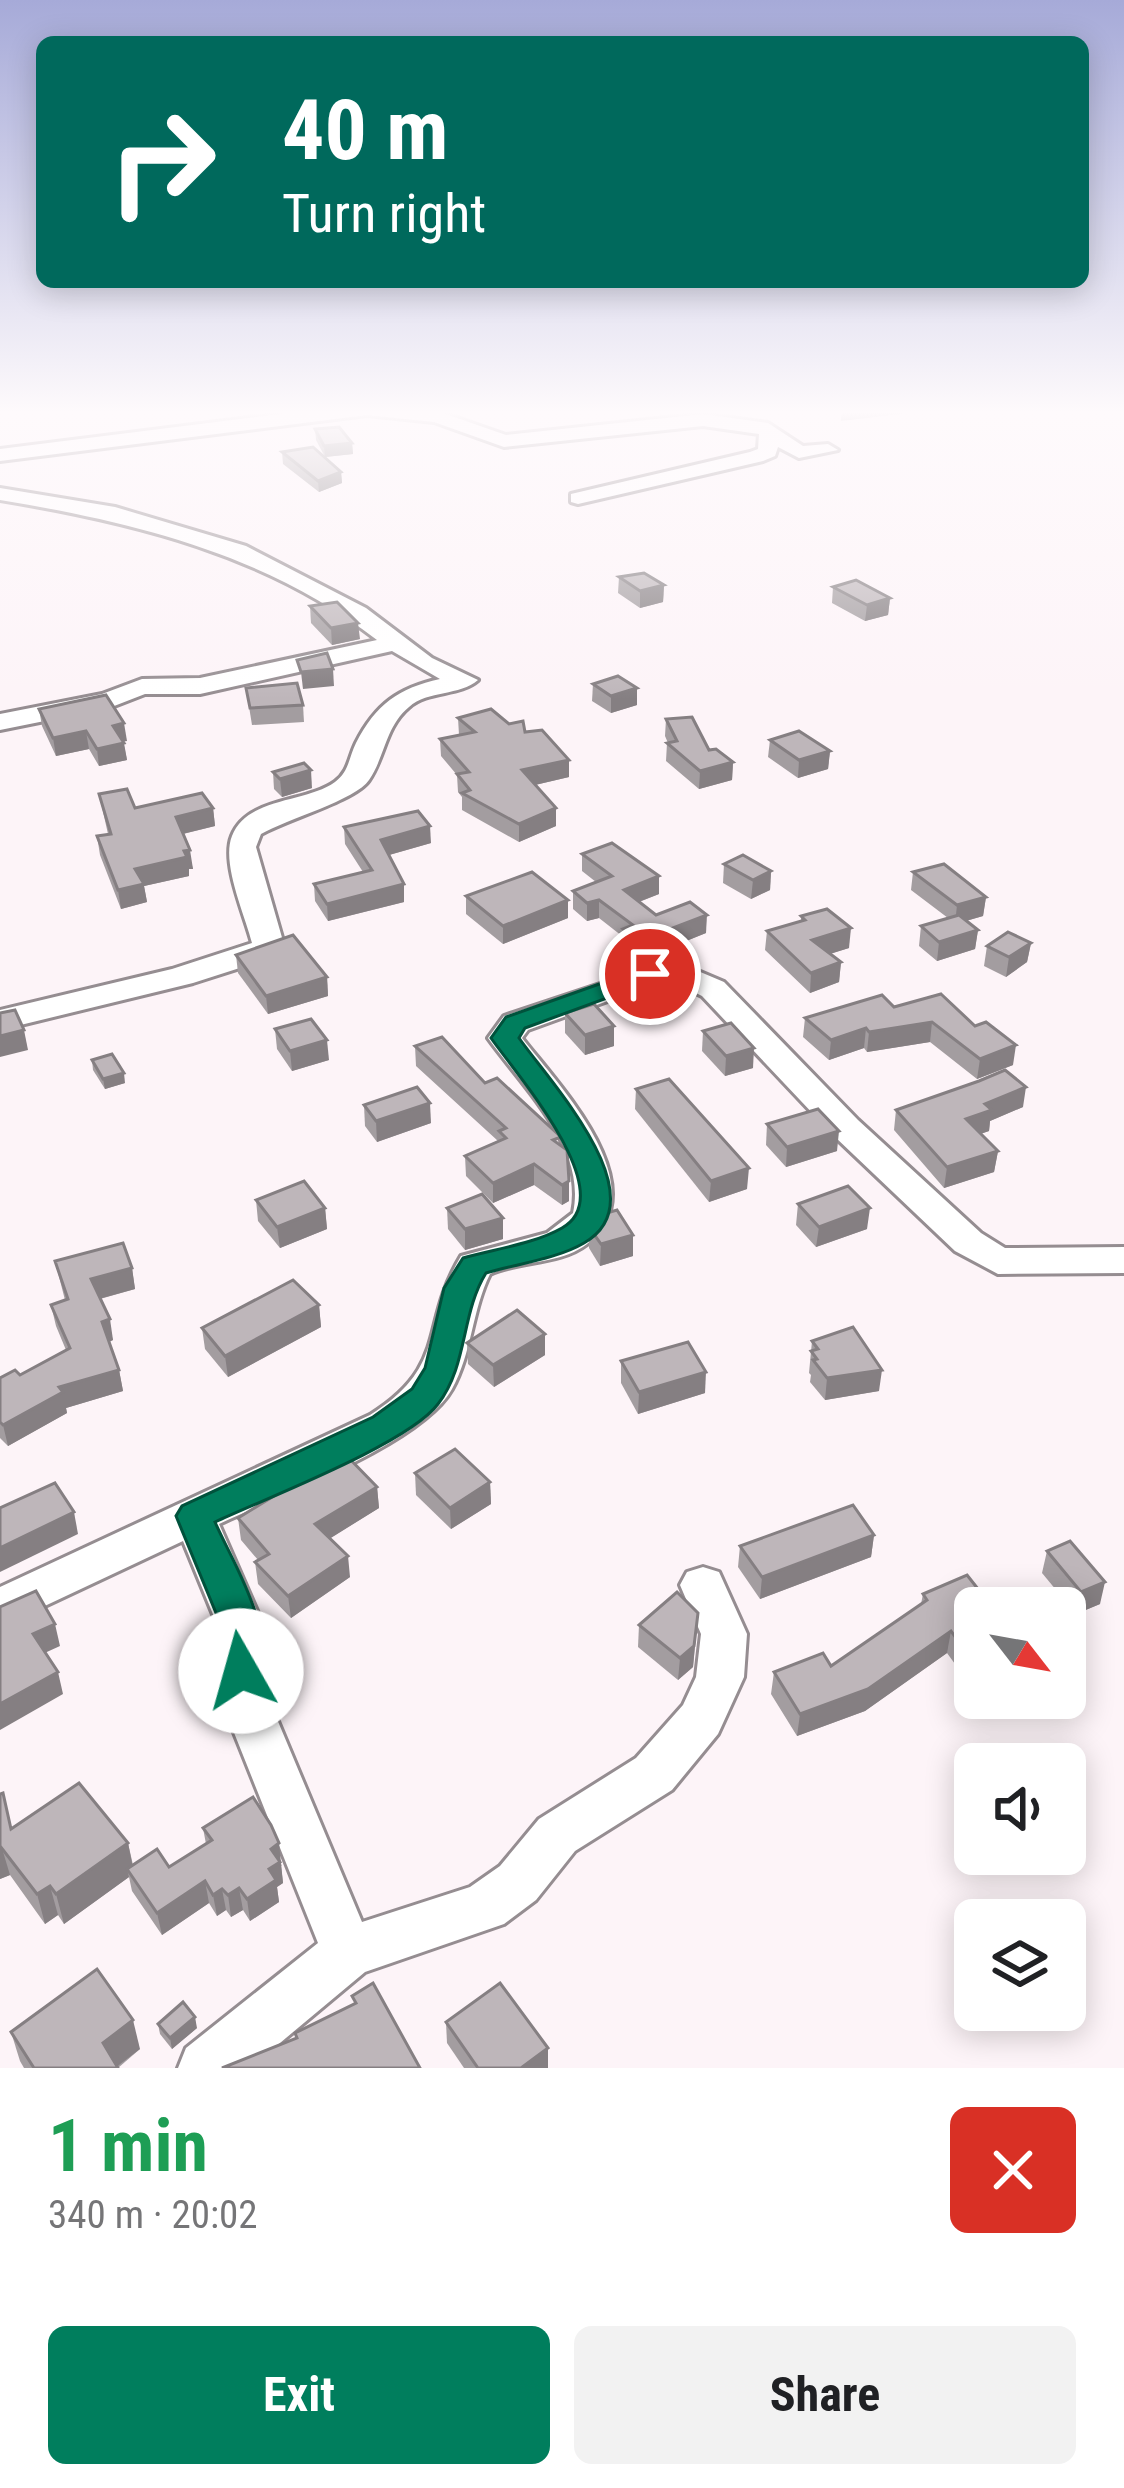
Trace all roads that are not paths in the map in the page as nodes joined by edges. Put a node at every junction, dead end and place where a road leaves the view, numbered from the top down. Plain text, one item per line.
1 (76, 506) edge
2 (395, 643) junction
3 (0, 722) edge
4 (0, 1020) edge
5 (1124, 1260) edge
6 (194, 1516) junction
7 (703, 1586) dead end
8 (0, 1608) edge
9 (348, 1952) junction
10 (206, 2068) edge

1 - 2 street
2 - 3 street
2 - 4 street
5 - 6 street
6 - 8 street
6 - 9 street
7 - 9 street
9 - 10 street

